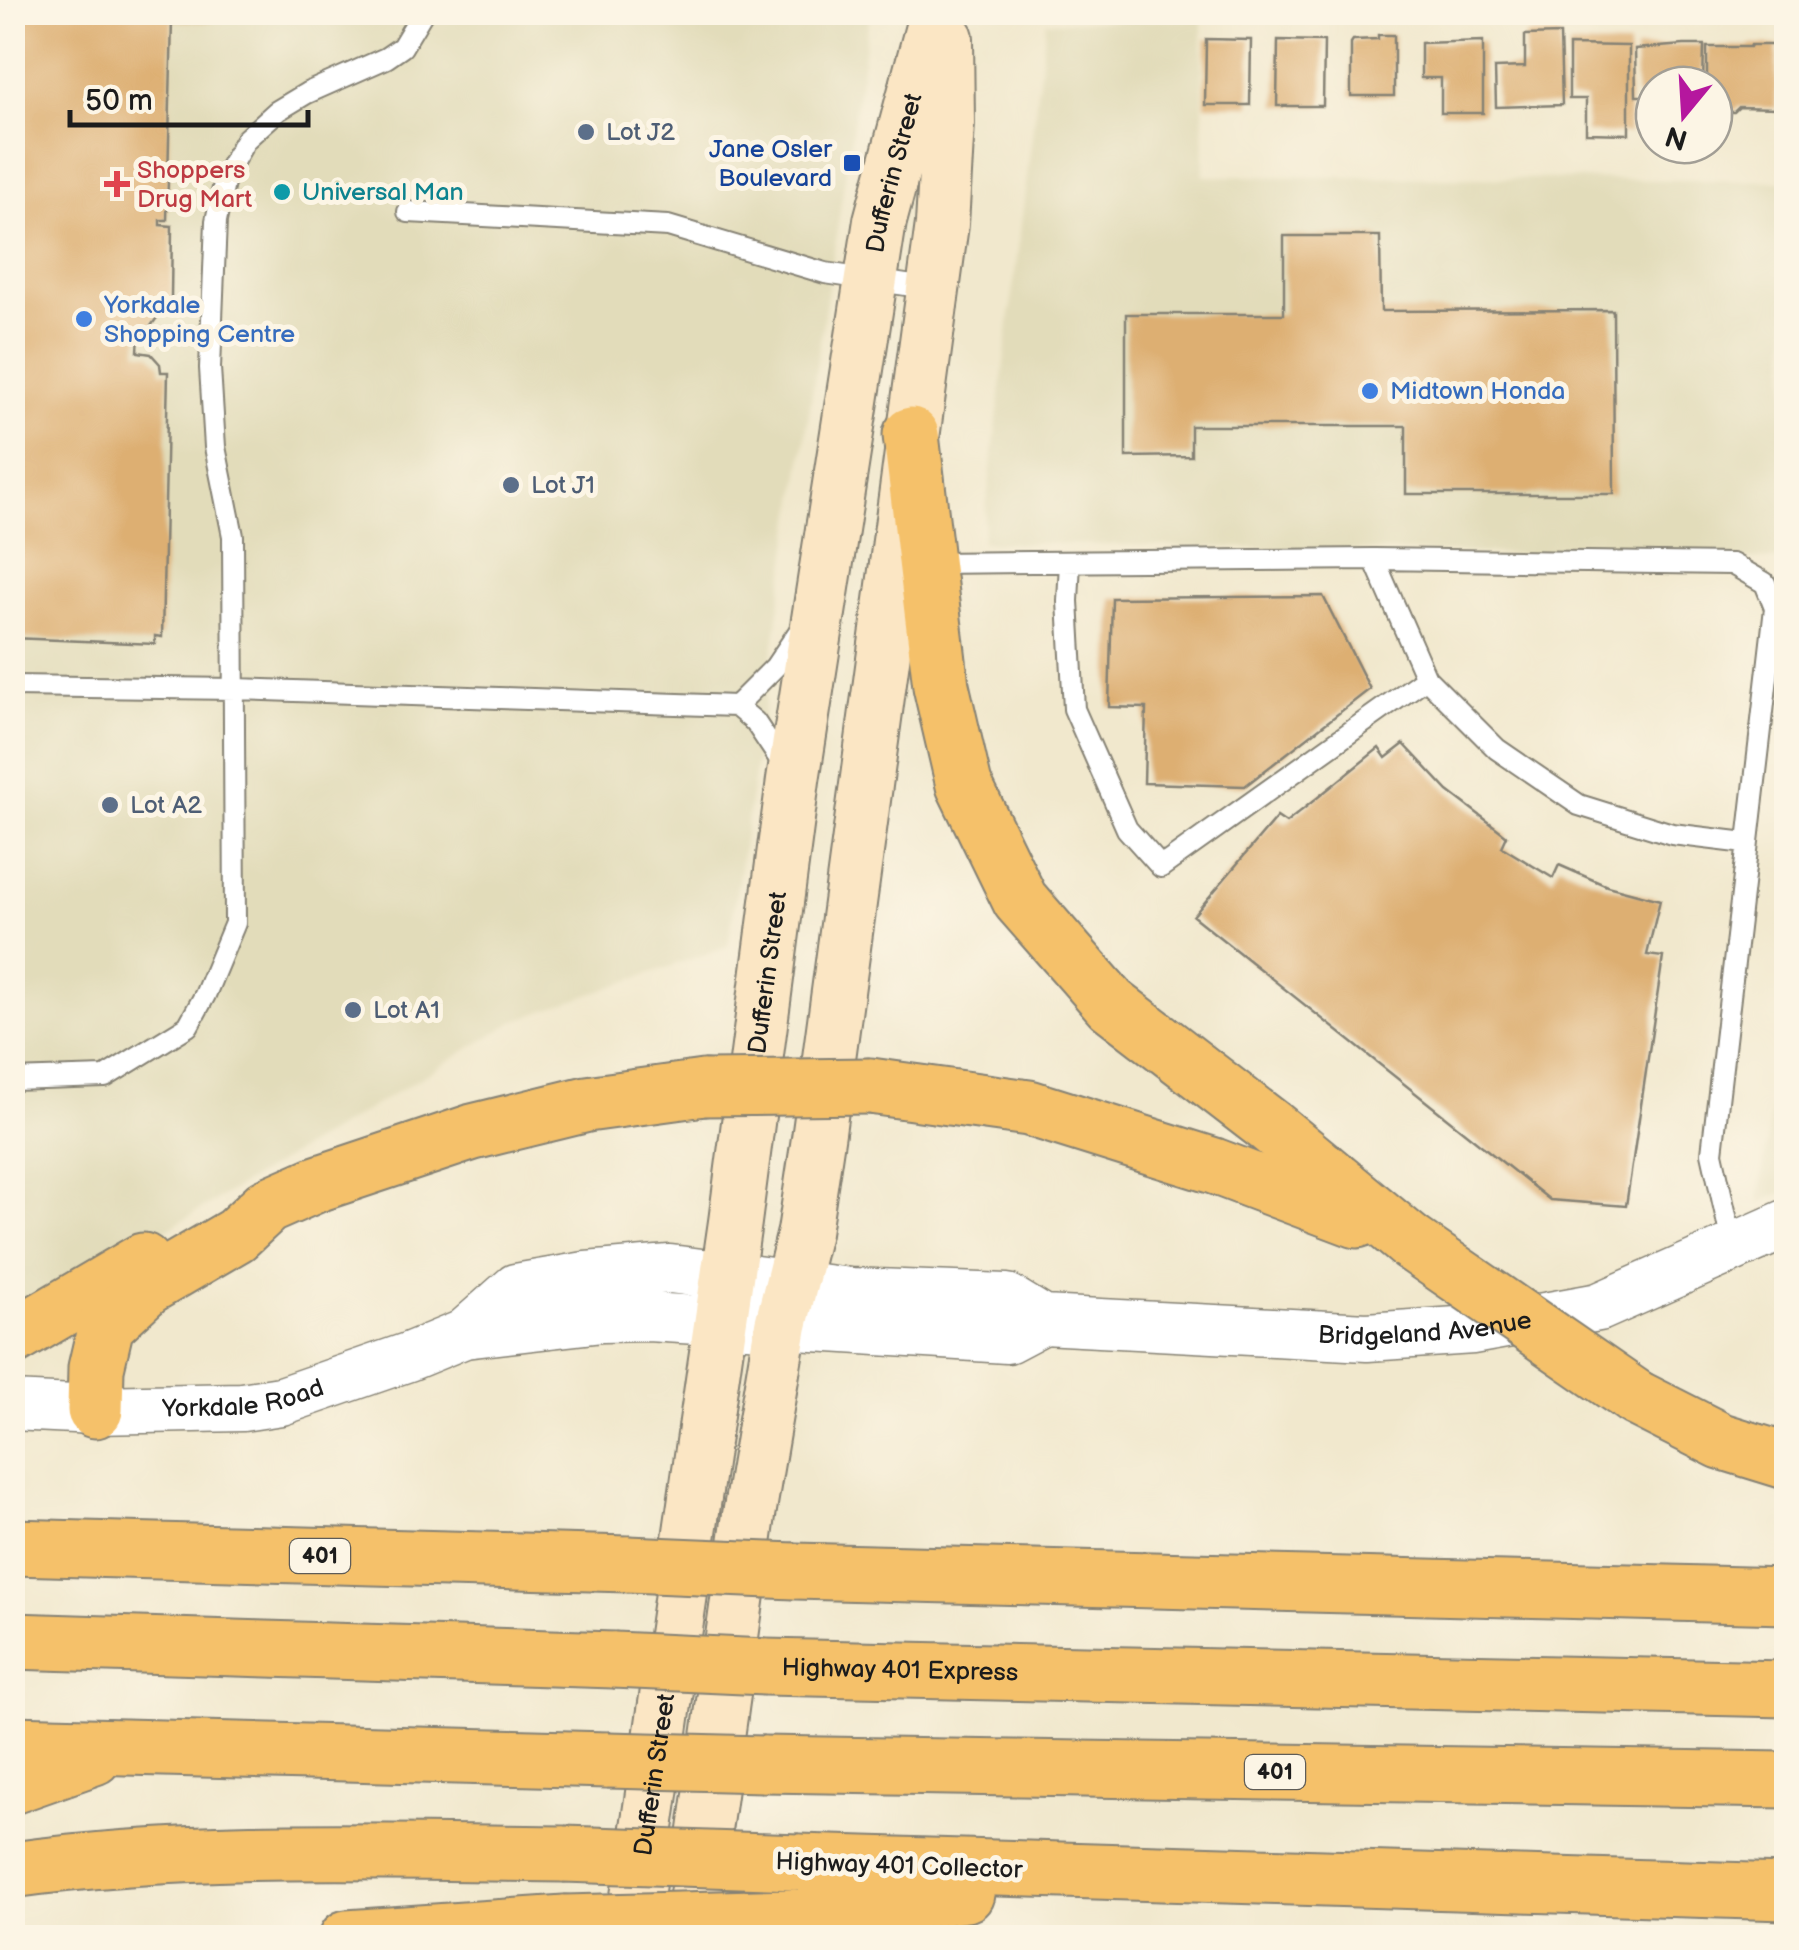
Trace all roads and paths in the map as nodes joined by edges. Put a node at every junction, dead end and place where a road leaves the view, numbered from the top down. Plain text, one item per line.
1 (423, 12) edge
2 (936, 12) edge
3 (946, 12) edge
4 (408, 212) dead end
5 (871, 280) junction
6 (934, 289) junction
7 (911, 435) junction
8 (1374, 559) junction
9 (1070, 562) junction
10 (926, 563) junction
11 (822, 599) junction
12 (1426, 678) junction
13 (12, 686) edge
14 (236, 689) junction
15 (736, 706) junction
16 (793, 780) junction
17 (1746, 843) junction
18 (12, 1080) edge
19 (267, 1206) junction
20 (1786, 1224) edge
21 (1410, 1242) junction
22 (1733, 1249) junction
23 (723, 1298) junction
24 (786, 1305) junction
25 (12, 1338) edge
26 (12, 1406) edge
27 (94, 1410) junction
28 (1786, 1461) edge
29 (12, 1548) edge
30 (1786, 1596) edge
31 (12, 1641) edge
32 (1786, 1689) edge
33 (12, 1744) edge
34 (121, 1747) junction
35 (1786, 1780) edge
36 (12, 1786) edge
37 (12, 1870) edge
38 (1118, 1874) junction
39 (1786, 1892) edge
40 (347, 1938) edge
41 (631, 1938) edge
42 (690, 1938) edge

1 - 14 lane
2 - 5 main road, Dufferin Street
3 - 6 main road, Dufferin Street
4 - 5 lane
5 - 6 lane
5 - 11 main road, Dufferin Street
6 - 7 main road, Dufferin Street
7 - 10 highway
7 - 24 main road, Dufferin Street
8 - 9 lane
8 - 12 lane
8 - 17 lane
9 - 10 lane
9 - 12 lane
10 - 21 highway
11 - 15 lane
11 - 16 main road, Dufferin Street
12 - 17 lane
13 - 14 lane
14 - 15 lane
14 - 18 lane
15 - 16 lane
16 - 23 main road, Dufferin Street
17 - 22 lane
19 - 21 highway, bridge
19 - 25 highway
19 - 27 highway
20 - 22 street, Bridgeland Avenue
21 - 28 highway, bridge
22 - 24 street, Bridgeland Avenue
23 - 24 street, Bridgeland Avenue
23 - 27 street, Yorkdale Road
23 - 41 main road, Dufferin Street
24 - 42 main road, Dufferin Street
26 - 27 street, Yorkdale Road
29 - 30 highway, 401, bridge
31 - 32 highway, Highway 401 Express, bridge
33 - 34 highway, 401
34 - 35 highway, 401, bridge
34 - 36 highway
37 - 38 highway, Highway 401 Collector, bridge
38 - 39 highway, Highway 401 Collector
38 - 40 highway, bridge

